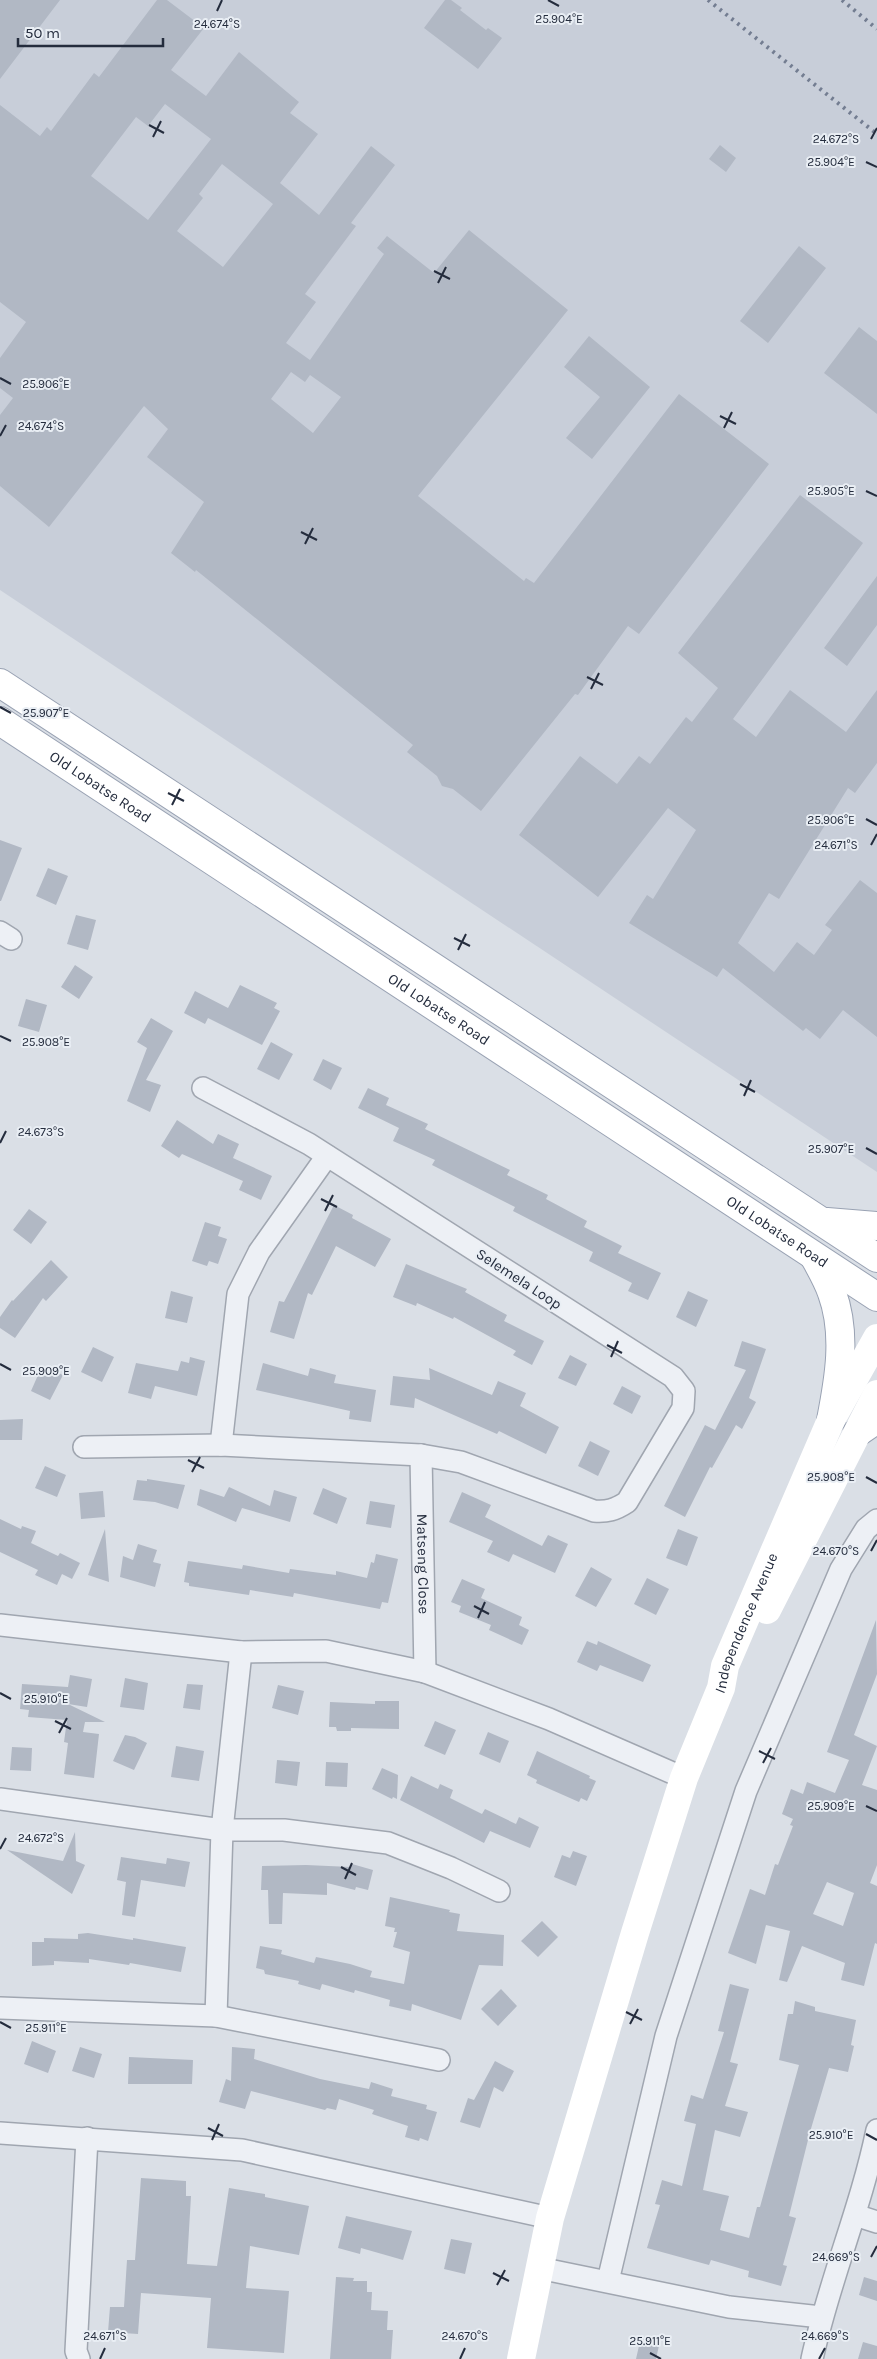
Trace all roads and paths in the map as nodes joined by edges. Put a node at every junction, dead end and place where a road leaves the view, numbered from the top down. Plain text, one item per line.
1 (0, 683) edge
2 (0, 721) edge
3 (203, 1088) dead end
4 (327, 1156) junction
5 (823, 1222) junction
6 (877, 1226) edge
7 (814, 1257) junction
8 (877, 1258) edge
9 (877, 1297) edge
10 (877, 1338) edge
11 (877, 1394) edge
12 (831, 1420) junction
13 (868, 1425) edge
14 (221, 1445) junction
15 (84, 1447) dead end
16 (421, 1455) junction
17 (877, 1520) edge
18 (0, 1625) edge
19 (241, 1652) junction
20 (425, 1672) junction
21 (721, 1688) junction
22 (684, 1778) junction
23 (0, 1799) edge
24 (222, 1830) junction
25 (498, 1891) dead end
26 (0, 2008) edge
27 (216, 2016) junction
28 (439, 2060) dead end
29 (877, 2130) edge
30 (0, 2133) edge
31 (87, 2138) junction
32 (855, 2215) junction
33 (550, 2218) junction
34 (877, 2222) edge
35 (539, 2268) junction
36 (608, 2281) junction
37 (821, 2317) junction
38 (79, 2359) edge
39 (521, 2359) edge
40 (812, 2359) edge

1 - 5 main road, Old Lobatse Road
2 - 7 main road, Old Lobatse Road
3 - 4 street, Selemela Loop
4 - 14 street
4 - 16 street, Selemela Loop
5 - 6 main road
5 - 8 main road, Old Lobatse Road
7 - 9 main road, Old Lobatse Road
7 - 12 main road
10 - 12 main road, Independence Avenue
11 - 13 main road, Independence Avenue
12 - 21 main road, Independence Avenue
13 - 21 main road, Independence Avenue
14 - 15 street, Selemela Loop
14 - 16 street, Selemela Loop
16 - 20 street, Matseng Close
17 - 36 street
18 - 19 street
19 - 20 street
19 - 24 street
20 - 22 street
21 - 22 main road
22 - 33 main road
23 - 24 street
24 - 25 street
24 - 27 street
26 - 27 street
27 - 28 street
29 - 32 street
30 - 31 street
31 - 33 street
31 - 38 street
32 - 34 street
32 - 37 street
33 - 35 main road
35 - 36 street
35 - 39 main road
36 - 37 street
37 - 40 street

